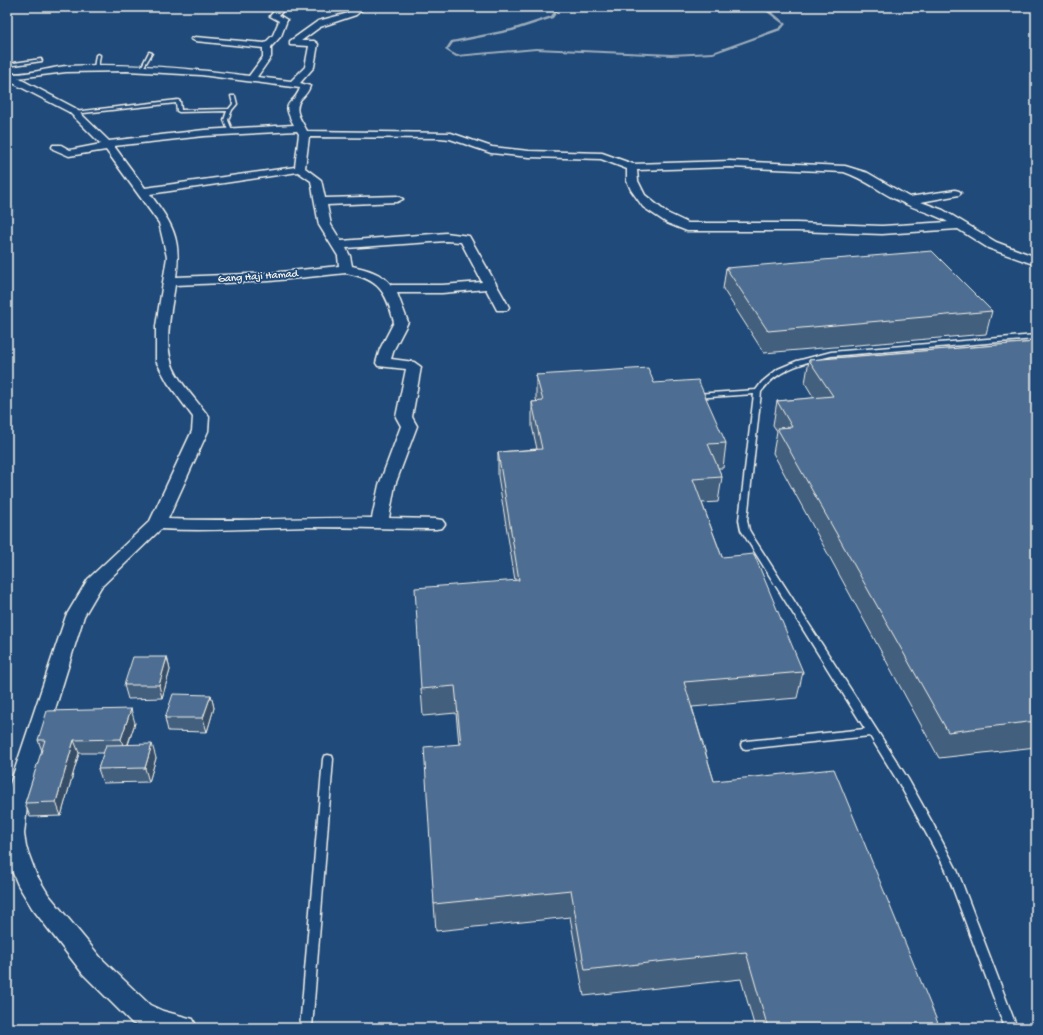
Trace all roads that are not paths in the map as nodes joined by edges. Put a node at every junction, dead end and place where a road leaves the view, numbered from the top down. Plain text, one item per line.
1 (282, 7) edge
2 (361, 7) edge
3 (195, 39) dead end
4 (267, 46) junction
5 (150, 53) dead end
6 (98, 55) dead end
7 (41, 60) dead end
8 (96, 68) junction
9 (141, 69) junction
10 (12, 78) edge
11 (252, 78) junction
12 (293, 84) junction
13 (233, 97) dead end
14 (230, 110) junction
15 (74, 112) junction
16 (230, 130) junction
17 (302, 131) junction
18 (108, 145) junction
19 (57, 147) dead end
20 (632, 168) junction
21 (300, 169) junction
22 (142, 192) junction
23 (955, 193) dead end
24 (397, 199) dead end
25 (909, 200) junction
26 (320, 202) junction
27 (962, 225) junction
28 (338, 245) junction
29 (1036, 261) edge
30 (346, 269) junction
31 (169, 282) junction
32 (488, 285) junction
33 (388, 289) junction
34 (502, 308) dead end
35 (1036, 337) edge
36 (758, 392) junction
37 (689, 396) edge
38 (157, 524) junction
39 (379, 524) junction
40 (436, 524) dead end
41 (871, 732) junction
42 (746, 745) dead end
43 (328, 759) dead end
44 (12, 796) edge
45 (184, 1028) edge
46 (306, 1028) edge
47 (1011, 1028) edge

1 - 4 street
2 - 12 street
3 - 4 street
4 - 11 street
5 - 9 lane
6 - 8 lane
7 - 10 lane
8 - 9 street
8 - 10 street
9 - 11 street
10 - 15 street
11 - 12 street
12 - 17 street
13 - 14 lane
14 - 15 lane
14 - 16 lane
15 - 18 street
16 - 17 street
16 - 18 street
17 - 20 street
17 - 21 street
18 - 19 street
18 - 22 street
20 - 25 street
20 - 27 street
21 - 22 street
21 - 26 street
22 - 31 street
23 - 25 street
24 - 26 street
25 - 27 street
26 - 28 street
27 - 29 street
28 - 30 street
28 - 32 street
30 - 31 street, Gang Haji Hamad
30 - 33 street, Gang Haji Hamad
31 - 38 street
32 - 33 street
32 - 34 street
33 - 39 street, Gang Haji Hamad
35 - 36 lane
36 - 37 lane
36 - 41 lane
38 - 39 street
38 - 44 street
39 - 40 street
41 - 42 lane
41 - 47 lane
43 - 46 lane
44 - 45 street

